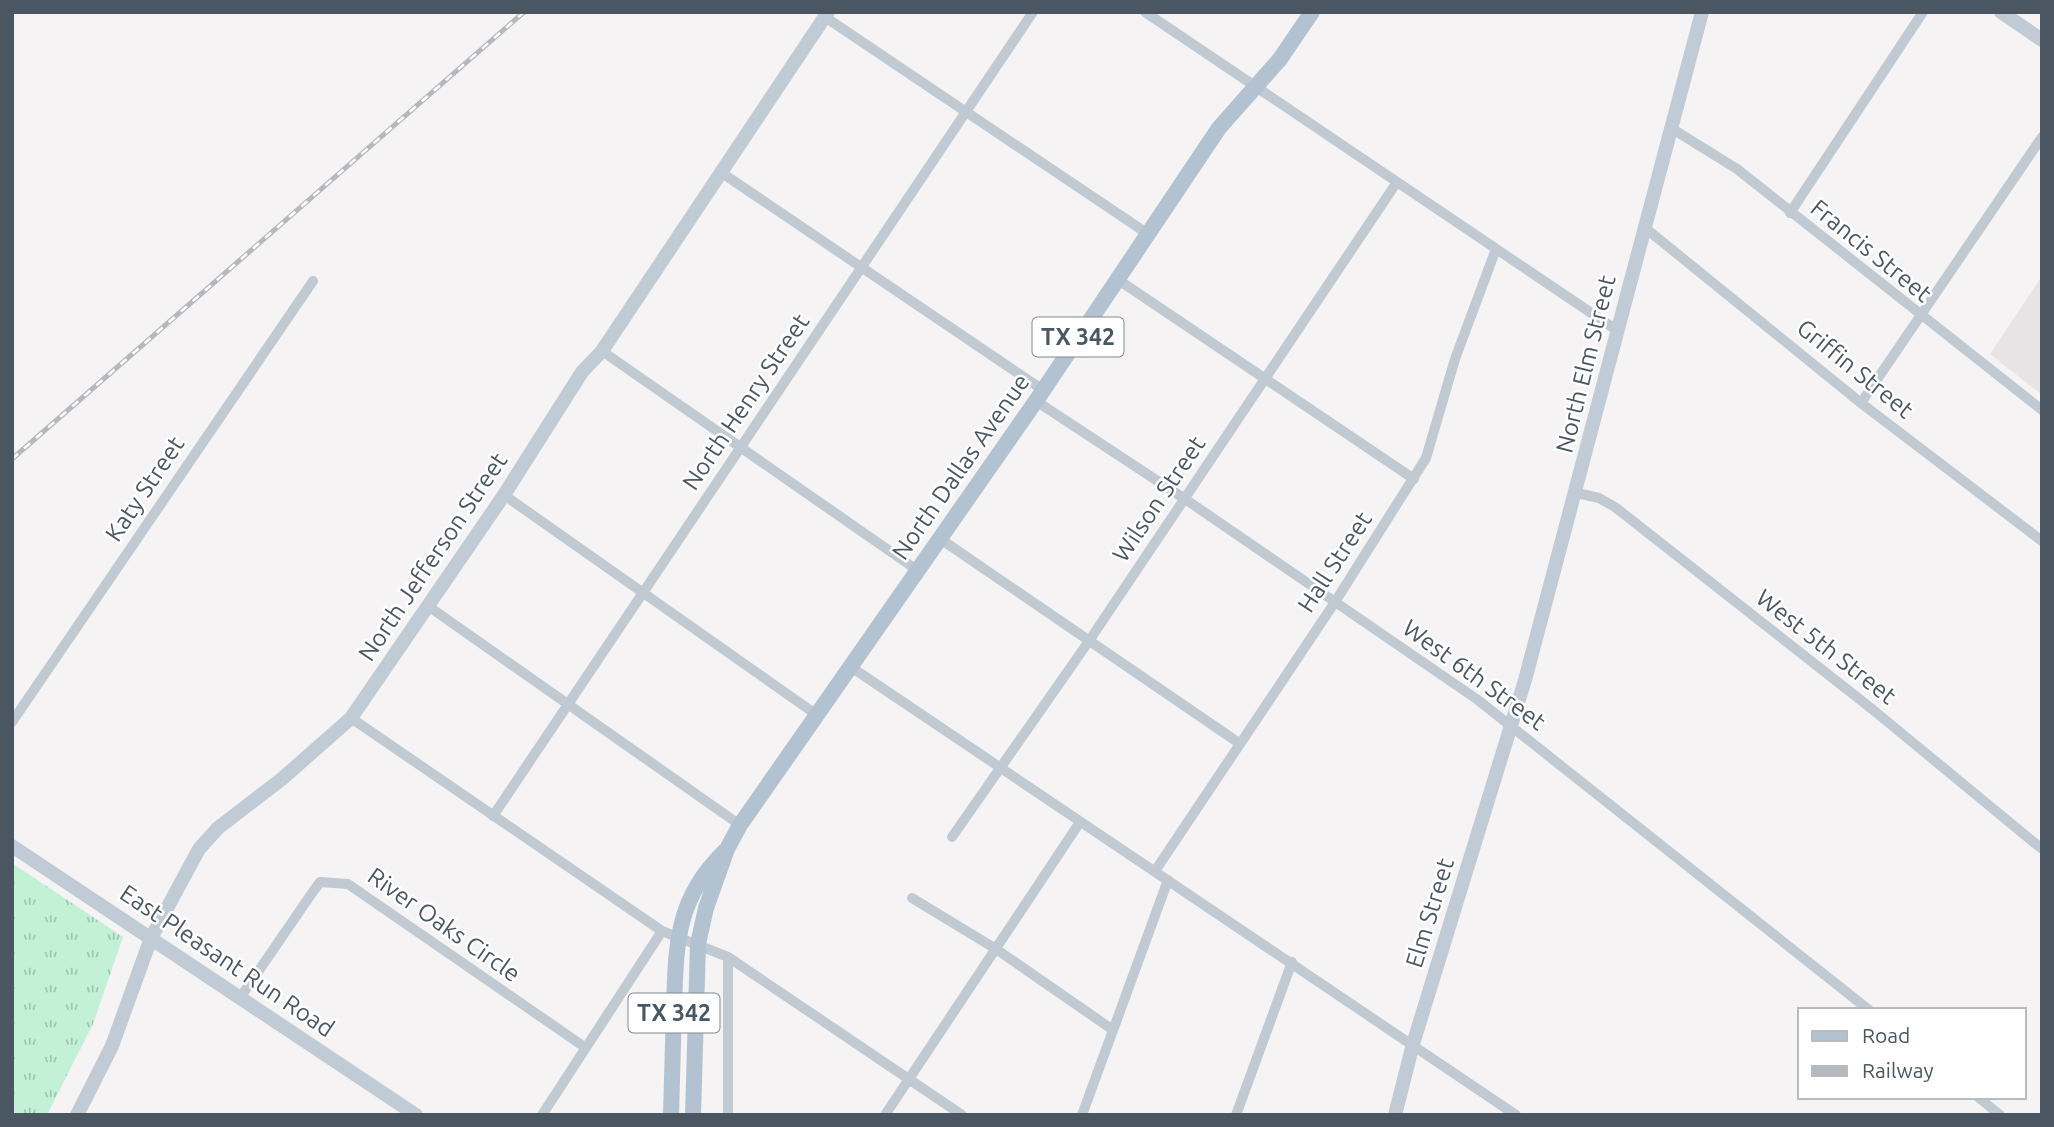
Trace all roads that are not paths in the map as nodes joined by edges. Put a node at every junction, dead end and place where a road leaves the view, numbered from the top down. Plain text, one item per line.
1 (1033, 12) edge
2 (1145, 12) edge
3 (1312, 12) edge
4 (1702, 12) edge
5 (1923, 12) edge
6 (2001, 12) edge
7 (826, 14) edge
8 (2042, 40) edge
9 (1256, 86) junction
10 (968, 113) junction
11 (1671, 128) junction
12 (2042, 137) edge
13 (722, 173) junction
14 (1397, 182) junction
15 (1790, 213) junction
16 (1644, 227) junction
17 (1148, 234) junction
18 (1496, 249) junction
19 (861, 267) junction
20 (1117, 279) junction
21 (313, 281) dead end
22 (1919, 316) junction
23 (1618, 331) junction
24 (602, 351) junction
25 (1264, 378) junction
26 (1040, 396) junction
27 (1861, 403) junction
28 (2042, 410) edge
29 (740, 448) junction
30 (1414, 479) junction
31 (1577, 492) junction
32 (503, 495) junction
33 (1185, 499) junction
34 (939, 538) junction
35 (2042, 541) edge
36 (917, 570) junction
37 (645, 593) junction
38 (1335, 601) junction
39 (428, 606) junction
40 (1089, 641) junction
41 (850, 667) junction
42 (571, 704) junction
43 (817, 715) junction
44 (351, 718) junction
45 (12, 722) edge
46 (1511, 726) junction
47 (1239, 743) junction
48 (1000, 769) junction
49 (493, 816) junction
50 (1080, 822) junction
51 (740, 825) junction
52 (952, 837) dead end
53 (12, 846) edge
54 (727, 849) junction
55 (2042, 849) edge
56 (1155, 871) junction
57 (1168, 880) junction
58 (912, 898) dead end
59 (669, 935) junction
60 (151, 938) junction
61 (698, 944) junction
62 (996, 949) junction
63 (728, 957) junction
64 (1292, 962) junction
65 (240, 998) junction
66 (1866, 1008) edge
67 (1113, 1030) junction
68 (1413, 1044) junction
69 (586, 1048) junction
70 (908, 1079) junction
71 (1980, 1099) edge
72 (77, 1115) edge
73 (416, 1115) edge
74 (542, 1115) edge
75 (671, 1115) edge
76 (693, 1115) edge
77 (728, 1115) edge
78 (885, 1115) edge
79 (962, 1115) edge
80 (1082, 1115) edge
81 (1236, 1115) edge
82 (1395, 1115) edge
83 (1516, 1115) edge
84 (2000, 1115) edge

1 - 10 street, North Henry Street
2 - 9 street
3 - 9 main road, North Dallas Avenue / TX 342
4 - 11 street, North Elm Street
5 - 15 street
6 - 8 street
7 - 10 street
7 - 13 street, North Jefferson Street
9 - 14 street
9 - 17 main road, North Dallas Avenue / TX 342
10 - 17 street
10 - 19 street, North Henry Street
11 - 15 street, Francis Street
11 - 16 street, North Elm Street
12 - 22 street
13 - 19 street, West 6th Street
13 - 24 street, North Jefferson Street
14 - 18 street
14 - 25 street, Wilson Street
15 - 22 street, Francis Street
16 - 23 street, North Elm Street
16 - 27 street, Griffin Street
17 - 20 main road, North Dallas Avenue / TX 342
18 - 23 street
18 - 30 street, Hall Street
19 - 26 street, West 6th Street
19 - 29 street, North Henry Street
20 - 25 street
20 - 26 main road, North Dallas Avenue / TX 342
21 - 45 street, Katy Street
22 - 27 street
22 - 28 street, Francis Street
23 - 31 street, North Elm Street
24 - 29 street
24 - 32 street, North Jefferson Street
25 - 30 street
25 - 33 street, Wilson Street
26 - 33 street, West 6th Street
26 - 34 main road, North Dallas Avenue / TX 342
27 - 35 street, Griffin Street
29 - 36 street
29 - 37 street, North Henry Street
30 - 38 street, Hall Street
31 - 46 street, North Elm Street
31 - 55 street, West 5th Street
32 - 37 street
32 - 39 street, North Jefferson Street
33 - 38 street, West 6th Street
33 - 40 street, Wilson Street
34 - 36 main road, North Dallas Avenue / TX 342
34 - 40 street
36 - 41 main road, North Dallas Avenue / TX 342
37 - 42 street, North Henry Street
37 - 43 street
38 - 46 street, West 6th Street
38 - 47 street, Hall Street
39 - 42 street
39 - 44 street, North Jefferson Street
40 - 47 street
40 - 48 street, Wilson Street
41 - 43 main road, North Dallas Avenue / TX 342
41 - 48 street
42 - 49 street, North Henry Street
42 - 51 street
43 - 51 main road, North Dallas Avenue / TX 342
44 - 49 street
44 - 60 street, North Jefferson Street
46 - 66 street, West 6th Street
46 - 68 street, Elm Street
47 - 56 street, Hall Street
48 - 50 street
48 - 52 street, Wilson Street
49 - 59 street
50 - 56 street
50 - 62 street
51 - 54 main road, North Dallas Avenue / TX 342
53 - 60 street, East Pleasant Run Road
54 - 59 main road, North Dallas Avenue / TX 342
54 - 61 main road, North Dallas Avenue / TX 342
56 - 57 street
57 - 64 street
57 - 67 street
58 - 62 street
59 - 61 street
59 - 69 street
59 - 75 main road, North Dallas Avenue / TX 342
60 - 65 street, East Pleasant Run Road
60 - 72 street, North Jefferson Street
61 - 63 street
61 - 76 main road, North Dallas Avenue / TX 342
62 - 67 street
62 - 70 street
63 - 70 street
63 - 77 street
64 - 68 street
64 - 81 street
65 - 69 street, River Oaks Circle
65 - 73 street, East Pleasant Run Road
67 - 80 street
68 - 82 street, Elm Street
68 - 83 street
69 - 74 street
70 - 78 street
70 - 79 street
71 - 84 street

